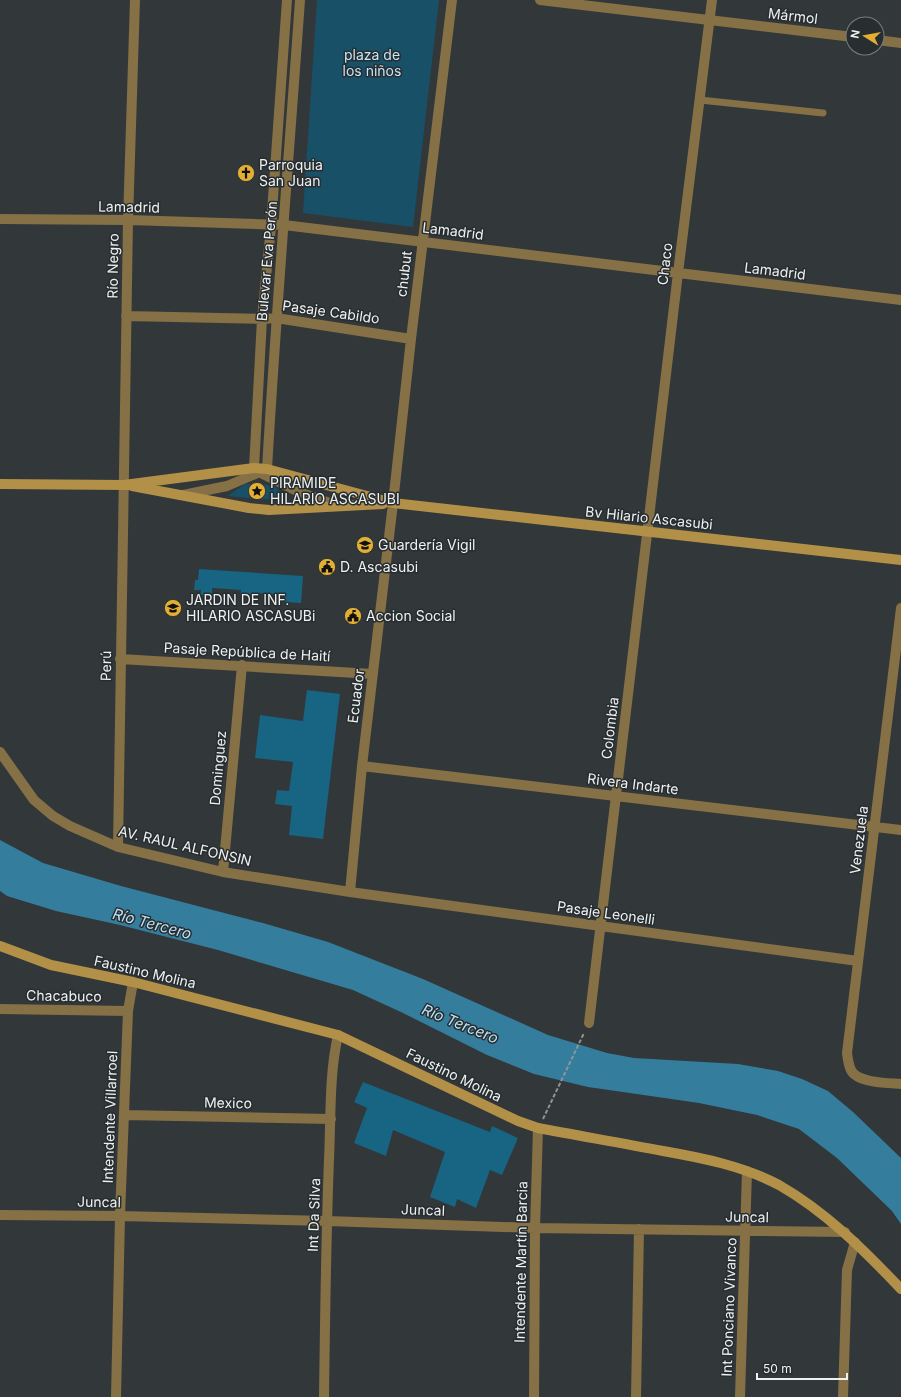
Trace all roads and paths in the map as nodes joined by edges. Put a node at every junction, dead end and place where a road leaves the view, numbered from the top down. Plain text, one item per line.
1 (135, 0) edge
2 (287, 0) edge
3 (300, 0) edge
4 (452, 0) edge
5 (540, 0) edge
6 (712, 0) edge
7 (710, 20) junction
8 (845, 36) edge
9 (885, 41) edge
10 (901, 42) edge
11 (700, 100) junction
12 (823, 113) dead end
13 (0, 219) edge
14 (128, 220) junction
15 (284, 225) junction
16 (271, 226) junction
17 (422, 241) junction
18 (678, 273) junction
19 (901, 300) edge
20 (126, 316) junction
21 (276, 318) junction
22 (262, 319) junction
23 (411, 339) junction
24 (260, 469) junction
25 (0, 484) edge
26 (124, 485) junction
27 (181, 496) junction
28 (393, 503) junction
29 (338, 506) junction
30 (648, 532) junction
31 (901, 560) edge
32 (901, 608) edge
33 (120, 659) junction
34 (242, 666) junction
35 (373, 674) junction
36 (0, 752) edge
37 (362, 766) junction
38 (616, 796) junction
39 (875, 827) junction
40 (901, 830) edge
41 (118, 847) junction
42 (223, 872) junction
43 (350, 892) junction
44 (601, 927) junction
45 (0, 946) edge
46 (858, 961) junction
47 (133, 982) junction
48 (0, 1009) edge
49 (128, 1011) junction
50 (589, 1023) joint
51 (338, 1035) junction
52 (901, 1084) edge
53 (124, 1115) junction
54 (331, 1119) junction
55 (538, 1128) junction
56 (747, 1171) junction
57 (0, 1215) edge
58 (120, 1216) junction
59 (327, 1221) junction
60 (535, 1228) junction
61 (639, 1229) junction
62 (745, 1231) junction
63 (845, 1232) junction
64 (855, 1242) junction
65 (876, 1263) junction
66 (901, 1280) edge
67 (901, 1289) edge
68 (116, 1397) edge
69 (324, 1397) edge
70 (534, 1397) edge
71 (636, 1397) edge
72 (740, 1397) edge
73 (843, 1397) edge

1 - 14 street, Río Negro
2 - 16 street, Bulevar Eva Perón
3 - 15 street, Bulevar Eva Perón
4 - 17 street, chubut
5 - 7 street, Mármol
6 - 7 street, Chaco
7 - 8 street, Mármol
7 - 11 street, Chaco
9 - 10 street
11 - 12 lane
11 - 18 street, Chaco
13 - 14 street, Lamadrid
14 - 16 street, Lamadrid
14 - 20 street, Río Negro
15 - 16 street, Lamadrid
15 - 17 street, Lamadrid
15 - 21 street, Bulevar Eva Perón
16 - 22 street, Bulevar Eva Perón
17 - 18 street, Lamadrid
17 - 23 street, chubut
18 - 19 street, Lamadrid
18 - 30 street, Chaco
20 - 22 street, Pasaje Cabildo
20 - 26 street, Río Negro
21 - 22 street, Pasaje Cabildo
21 - 23 street, Pasaje Cabildo
21 - 24 street, Bulevar Eva Perón
22 - 24 street, Bulevar Eva Perón
23 - 28 street, chubut
24 - 26 main road
24 - 27 street
24 - 28 main road
24 - 29 street
25 - 26 main road
26 - 27 main road
26 - 33 street, Perú
27 - 29 main road
28 - 29 main road
28 - 30 main road, Bv Hilario Ascasubi
28 - 35 street, Ecuador
30 - 31 main road, Bv Hilario Ascasubi
30 - 38 street, Colombia
32 - 39 street, Venezuela
33 - 34 street, Pasaje República de Haití
33 - 41 street, Perú
34 - 35 street, Pasaje República de Haití
34 - 42 street, Dominguez
35 - 37 street, Ecuador
36 - 41 street, AV. RAUL ALFONSIN
37 - 38 street, Rivera Indarte
37 - 43 street, Ecuador
38 - 39 street, Rivera Indarte
38 - 44 street, Colombia
39 - 40 street, Rivera Indarte
39 - 46 street, Venezuela
41 - 42 street, AV. RAUL ALFONSIN
42 - 43 street, AV. RAUL ALFONSIN
43 - 44 street, Pasaje Leonelli
44 - 46 street, Pasaje Leonelli
44 - 50 street, Colombia
45 - 47 main road, Faustino Molina
46 - 52 street, Venezuela
47 - 49 street, Intendente Villarroel
47 - 51 main road, Faustino Molina
48 - 49 street, Chacabuco
49 - 53 street, Intendente Villarroel
50 - 55 path
51 - 54 street, Int Da Silva
51 - 55 main road, Faustino Molina
53 - 54 street, Mexico
53 - 58 street, Intendente Villarroel
54 - 59 street, Int Da Silva
55 - 56 main road, Faustino Molina
55 - 60 street, Intendente Martín Barcia
56 - 62 street, Int Ponciano Vivanco
56 - 63 main road, Faustino Molina
57 - 58 street, Juncal
58 - 59 street, Juncal
58 - 68 street, Intendente Villarroel
59 - 60 street, Juncal
59 - 69 street, Int Da Silva
60 - 61 street, Juncal
60 - 70 street, Intendente Martín Barcia
61 - 62 street, Juncal
61 - 71 street
62 - 63 street, Juncal
62 - 72 street, Int Ponciano Vivanco
63 - 64 main road, Faustino Molina
64 - 65 main road, Faustino Molina
64 - 73 street
65 - 66 main road, Faustino Molina
65 - 67 main road, Faustino Molina

